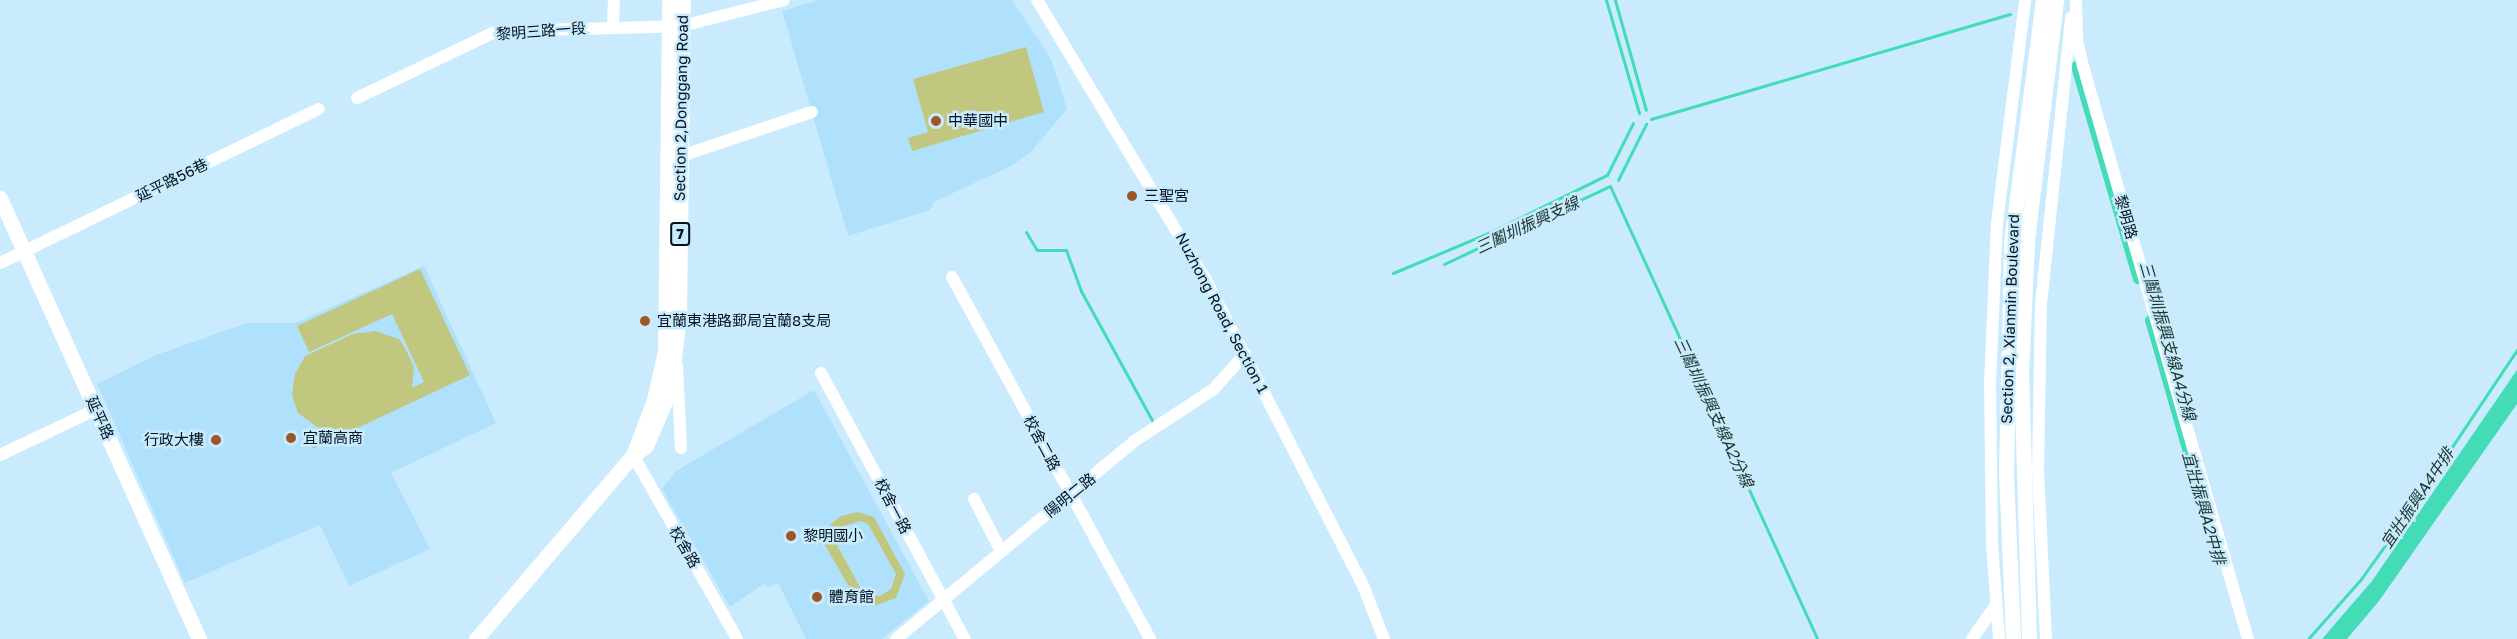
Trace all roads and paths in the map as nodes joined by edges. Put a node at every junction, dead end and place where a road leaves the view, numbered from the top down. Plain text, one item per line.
1 (614, 0) edge
2 (669, 0) edge
3 (683, 0) edge
4 (784, 0) edge
5 (1037, 0) edge
6 (2043, 0) edge
7 (2056, 0) edge
8 (2075, 0) edge
9 (2024, 2) edge
10 (675, 25) junction
11 (613, 27) junction
12 (2063, 64) junction
13 (2084, 66) junction
14 (357, 98) dead end
15 (319, 109) dead end
16 (812, 112) dead end
17 (681, 156) junction
18 (0, 198) edge
19 (25, 251) junction
20 (0, 263) edge
21 (952, 277) dead end
22 (1245, 354) junction
23 (676, 359) junction
24 (821, 373) dead end
25 (2006, 378) junction
26 (1990, 383) junction
27 (97, 410) junction
28 (681, 448) dead end
29 (0, 455) edge
30 (633, 455) junction
31 (1070, 496) junction
32 (974, 499) dead end
33 (1001, 551) junction
34 (943, 599) junction
35 (1995, 605) junction
36 (199, 639) edge
37 (476, 639) edge
38 (737, 639) edge
39 (896, 639) edge
40 (965, 639) edge
41 (1150, 639) edge
42 (1384, 639) edge
43 (1972, 639) edge
44 (1999, 639) edge
45 (2013, 639) edge
46 (2029, 639) edge
47 (2046, 639) edge
48 (2248, 639) edge

1 - 11 street
2 - 10 main road, Section 2,Donggang Road / 7
3 - 10 main road, Section 2,Donggang Road / 7
4 - 10 street, 黎明三路一段
5 - 22 street, Nuzhong Road, Section 1
6 - 9 street
6 - 25 main road, Section 2, Xianmin Boulevard
7 - 46 main road, Section 2, Xianmin Boulevard
8 - 12 street, Section 2, Xianmin Boulevard
8 - 13 street, 黎明路
9 - 26 street, Section 2, Xianmin Boulevard
10 - 11 street, 黎明三路一段
10 - 17 main road, Section 2,Donggang Road / 7
10 - 30 main road, Section 2,Donggang Road / 7
11 - 14 street, 黎明三路一段
12 - 13 street
12 - 47 street, Section 2, Xianmin Boulevard
13 - 48 street, 黎明路
15 - 19 street, 延平路56巷
16 - 17 street
17 - 23 main road, Section 2,Donggang Road / 7
18 - 19 main road, 延平路
19 - 20 street, 延平路56巷
19 - 27 main road, 延平路
21 - 31 street, 校舍二路
22 - 31 street, 陽明二路
22 - 42 street, Nuzhong Road, Section 1
23 - 28 street
23 - 30 main road, Section 2,Donggang Road / 7
24 - 34 street, 校舍一路
25 - 26 street
25 - 45 main road, Section 2, Xianmin Boulevard
26 - 35 street, Section 2, Xianmin Boulevard
27 - 29 street
27 - 36 main road, 延平路
30 - 37 main road, Section 2,Donggang Road / 7
30 - 38 street, 校舍路
31 - 33 street, 陽明二路
31 - 41 street, 校舍二路
32 - 33 street
33 - 34 street, 陽明二路
34 - 39 street, 陽明二路
34 - 40 street, 校舍一路
35 - 43 street
35 - 44 street, Section 2, Xianmin Boulevard

